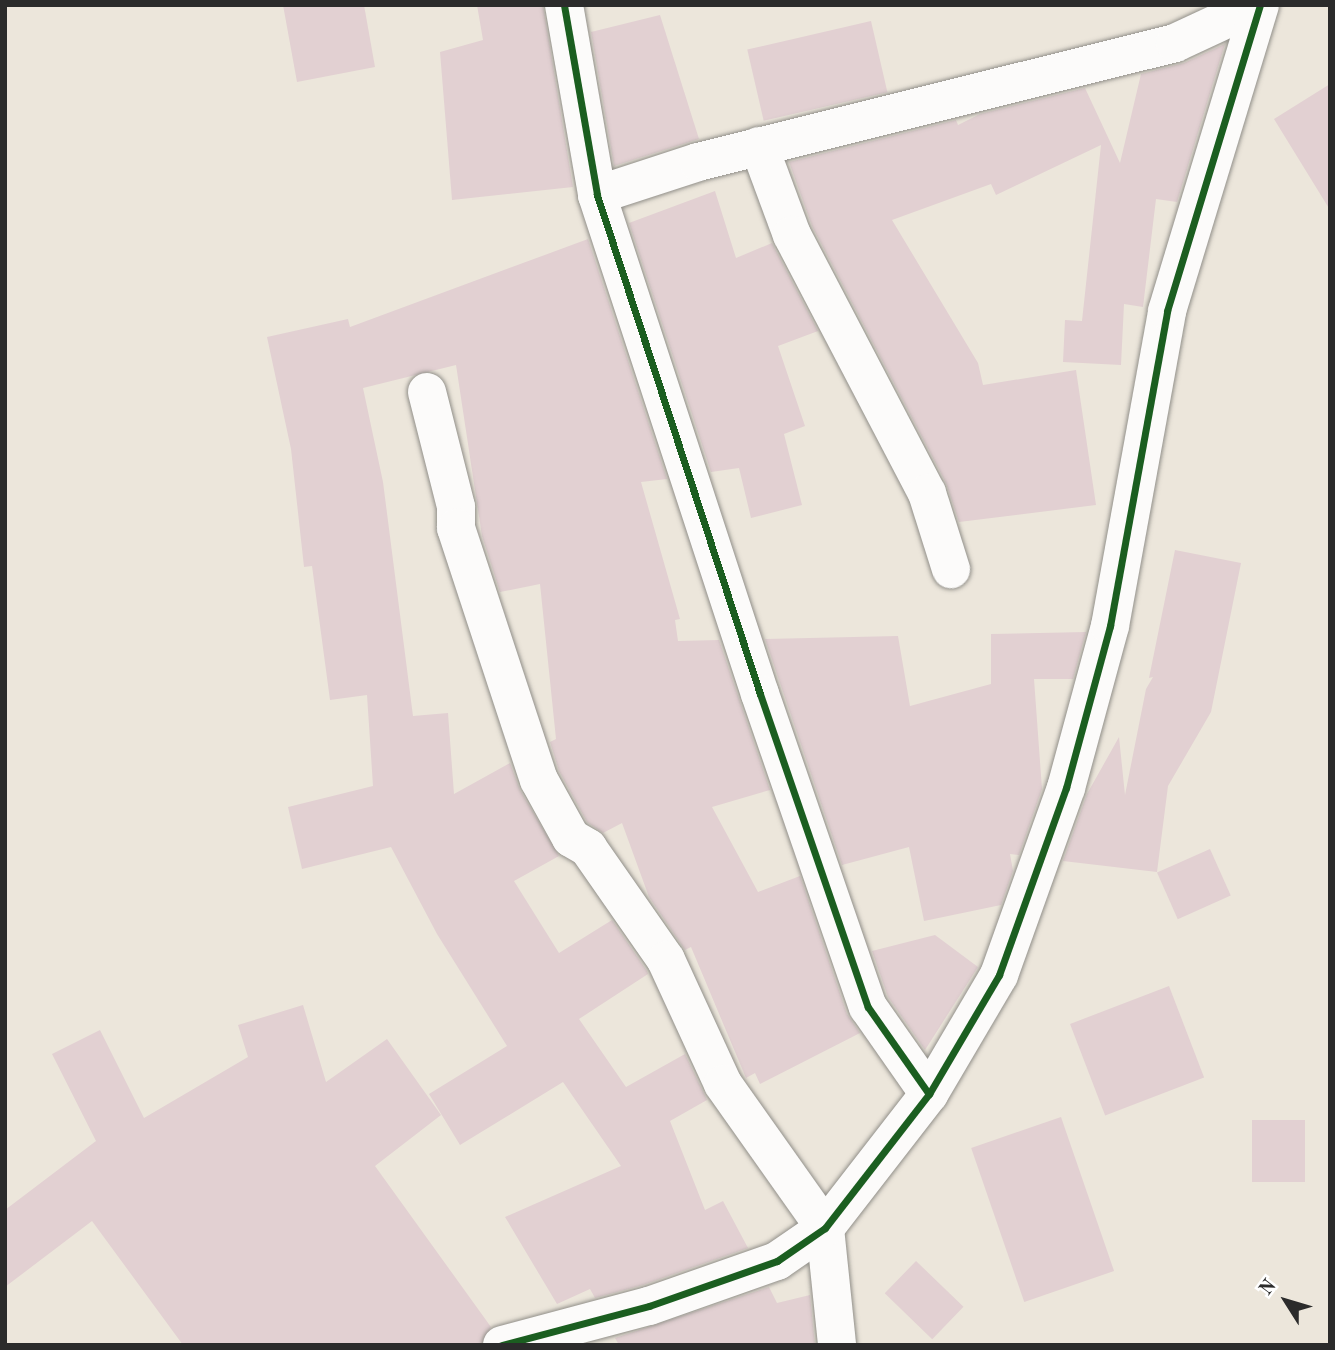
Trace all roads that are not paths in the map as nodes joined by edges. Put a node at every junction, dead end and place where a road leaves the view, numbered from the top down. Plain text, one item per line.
1 (564, 5) edge
2 (1258, 5) edge
3 (759, 146) junction
4 (597, 195) junction
5 (426, 392) dead end
6 (951, 569) dead end
7 (929, 1094) junction
8 (825, 1228) junction
9 (502, 1345) edge
10 (837, 1345) edge

1 - 4 street
2 - 3 street
2 - 7 street
3 - 4 street
3 - 6 street
4 - 7 street
5 - 8 street
7 - 8 street
8 - 9 street
8 - 10 street

